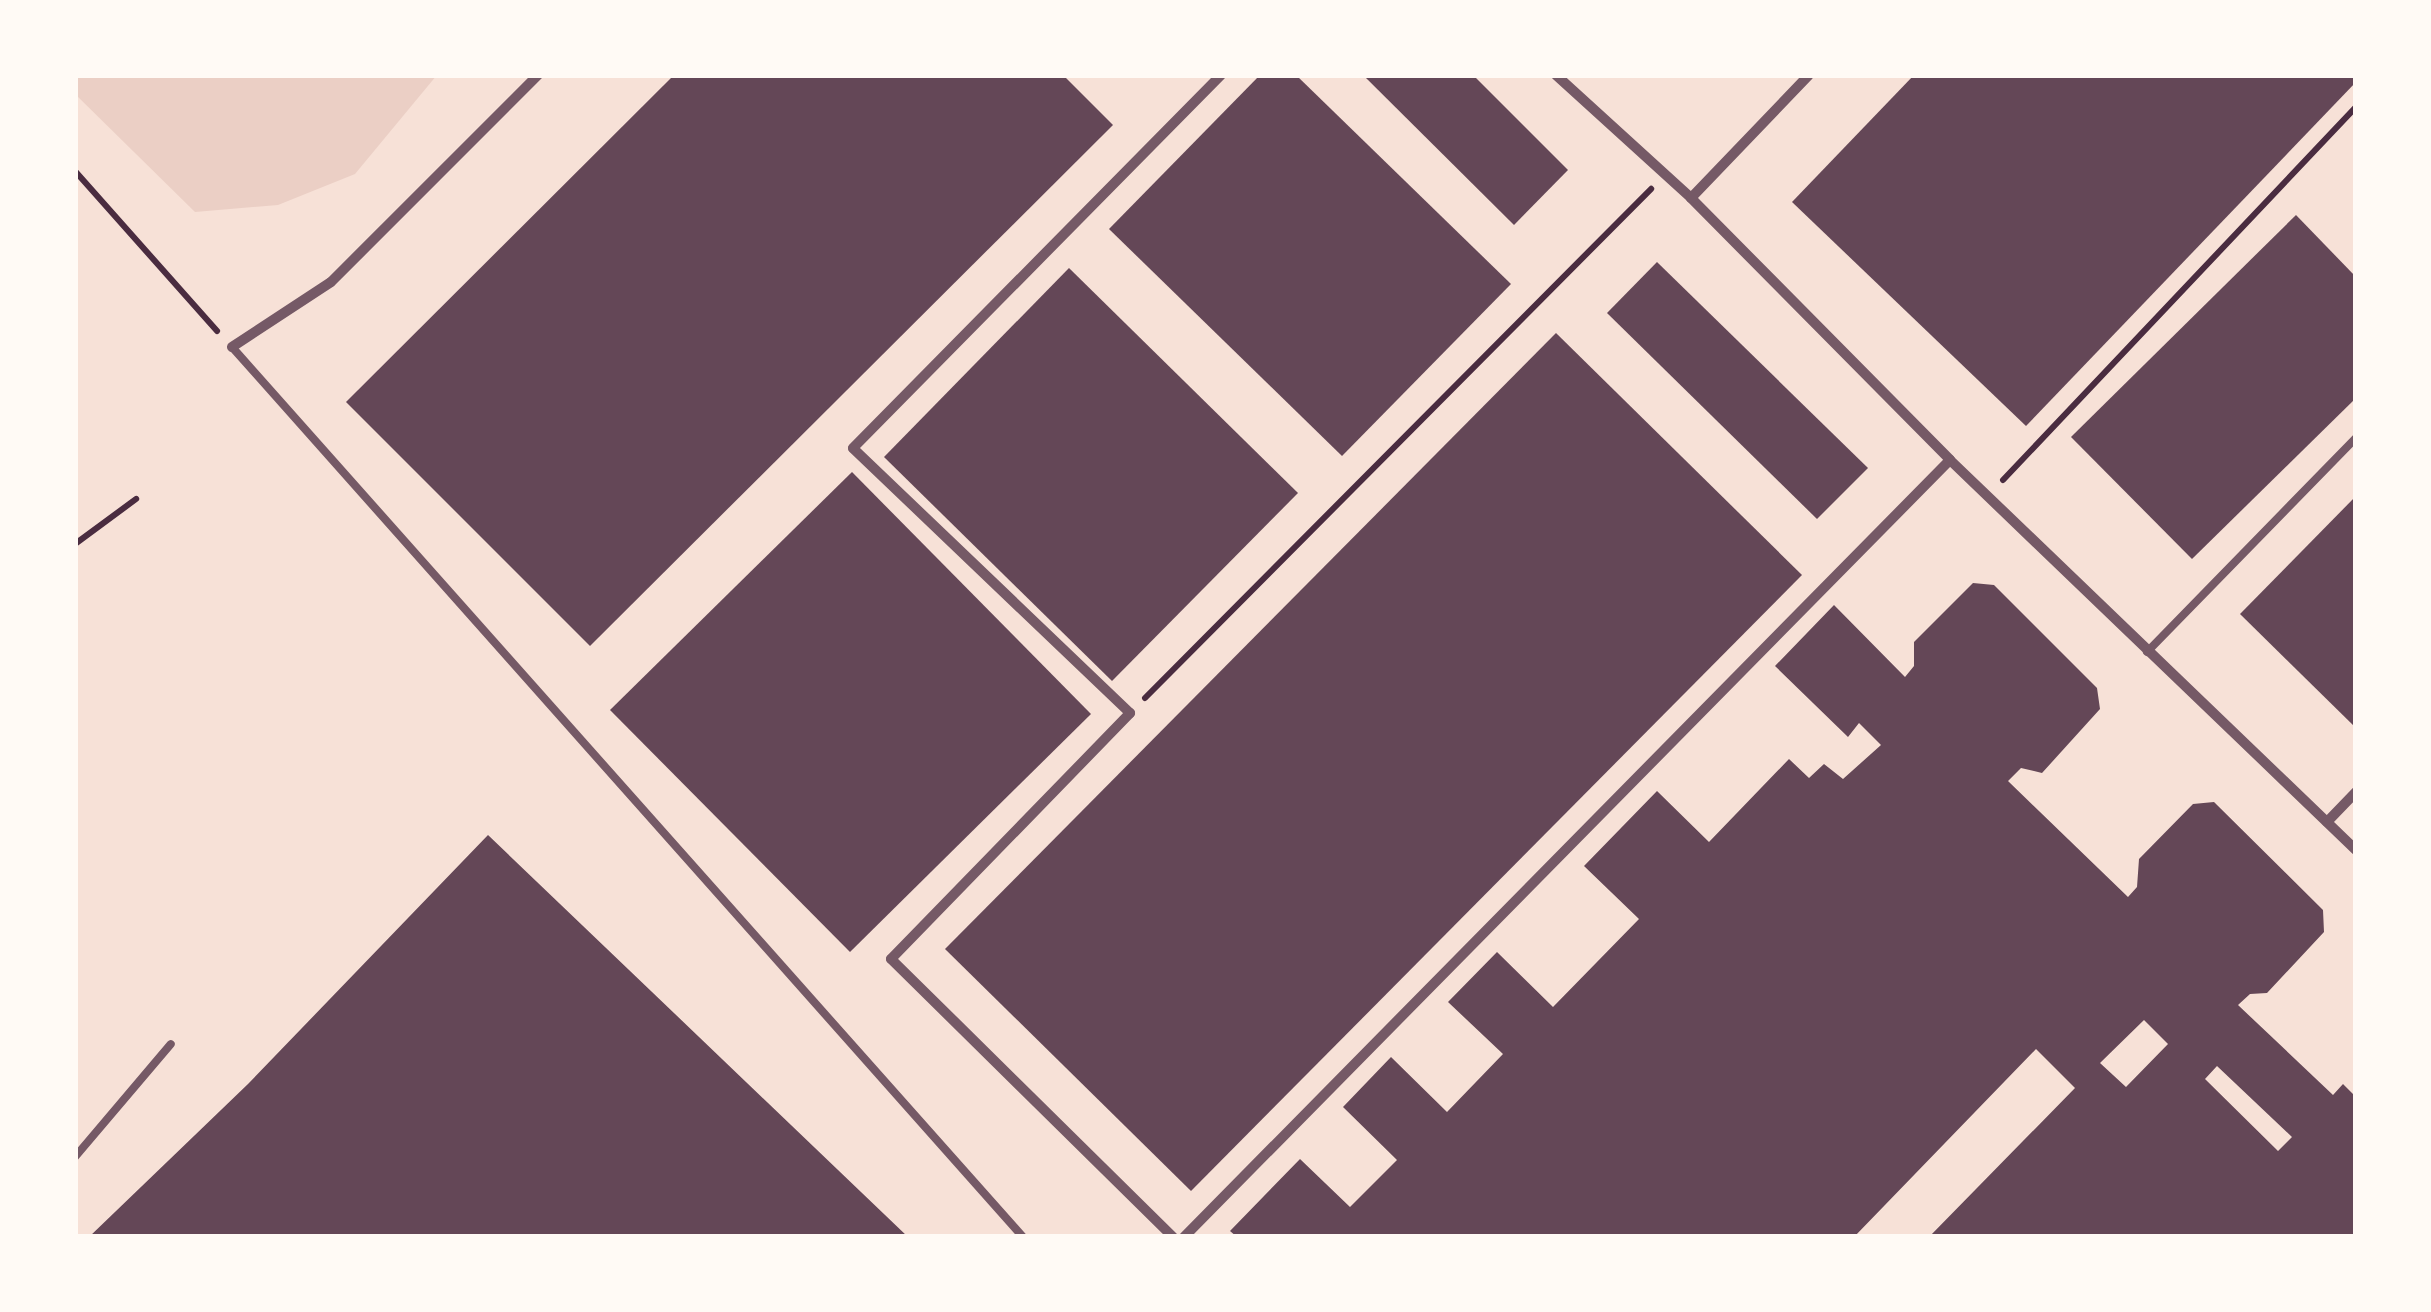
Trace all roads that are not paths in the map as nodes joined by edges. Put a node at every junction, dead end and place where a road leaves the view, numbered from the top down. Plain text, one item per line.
1 (538, 75) edge
2 (1221, 75) edge
3 (1556, 75) edge
4 (1809, 75) edge
5 (1691, 198) junction
6 (232, 347) joint
7 (2356, 438) edge
8 (1950, 460) junction
9 (2146, 652) junction
10 (2356, 792) edge
11 (2326, 822) junction
12 (2356, 850) edge
13 (171, 1044) dead end
14 (75, 1157) edge
15 (1023, 1237) edge
16 (1173, 1237) edge
17 (1184, 1237) edge

1 - 6 street
2 - 16 street
3 - 5 street
4 - 5 street
5 - 8 street
6 - 15 lane
7 - 9 lane
8 - 9 street
8 - 17 street
9 - 11 street
10 - 11 street
11 - 12 street
13 - 14 lane

